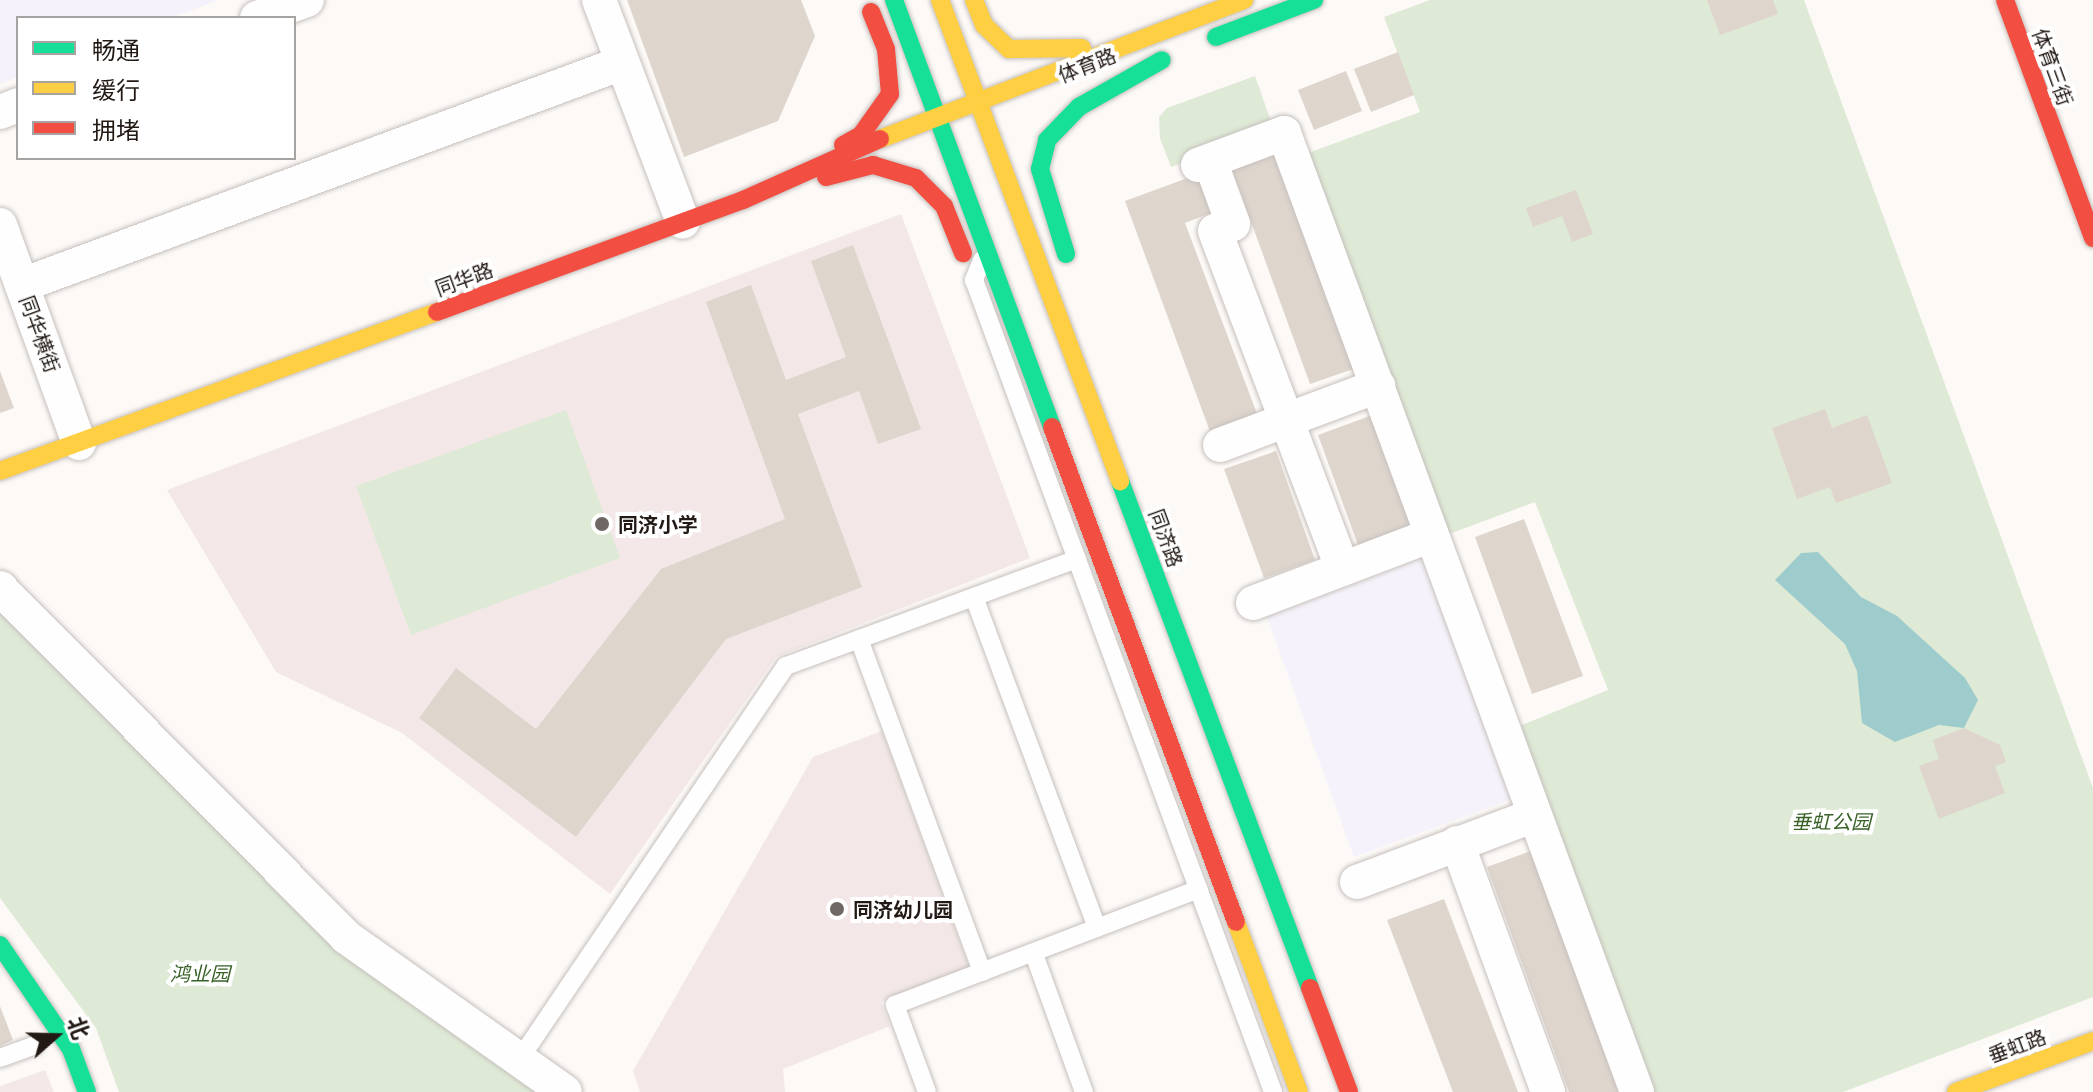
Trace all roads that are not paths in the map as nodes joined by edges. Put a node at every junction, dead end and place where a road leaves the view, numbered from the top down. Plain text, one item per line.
1 (307, 0) edge
2 (599, 0) edge
3 (866, 0) edge
4 (940, 0) edge
5 (974, 0) edge
6 (1244, 0) edge
7 (1314, 0) edge
8 (2005, 0) edge
9 (894, 2) edge
10 (263, 16) edge
11 (1152, 36) junction
12 (1162, 60) junction
13 (622, 63) junction
14 (977, 99) junction
15 (1060, 99) dead end
16 (937, 113) junction
17 (968, 134) junction
18 (903, 156) dead end
19 (873, 165) junction
20 (743, 200) junction
21 (683, 222) junction
22 (0, 225) edge
23 (1026, 226) junction
24 (2093, 238) edge
25 (987, 246) junction
26 (974, 280) junction
27 (22, 285) junction
28 (1378, 386) junction
29 (1286, 420) junction
30 (79, 443) junction
31 (1220, 445) dead end
32 (0, 471) edge
33 (1432, 535) junction
34 (1077, 559) junction
35 (1343, 569) junction
36 (0, 588) edge
37 (974, 597) junction
38 (1253, 603) dead end
39 (859, 639) junction
40 (1535, 815) junction
41 (1457, 843) junction
42 (1357, 882) dead end
43 (1199, 889) junction
44 (1097, 928) junction
45 (0, 945) edge
46 (1034, 954) junction
47 (982, 972) junction
48 (2093, 1041) edge
49 (35, 1045) dead end
50 (0, 1058) edge
51 (519, 1060) junction
52 (87, 1092) edge
53 (565, 1092) edge
54 (927, 1092) edge
55 (1084, 1092) edge
56 (1273, 1092) edge
57 (1299, 1092) edge
58 (1349, 1092) edge
59 (1548, 1092) edge
60 (1637, 1092) edge
61 (1956, 1092) edge

1 - 10 street
2 - 13 street
3 - 20 main road
4 - 14 main road, 同济路
5 - 11 main road
6 - 11 main road, 体育路
7 - 12 main road, 体育路
8 - 24 main road, 体育三街
9 - 16 main road, 同济路
11 - 14 main road, 体育路
12 - 15 main road, 体育路
12 - 23 main road
13 - 21 street
13 - 27 street
14 - 16 main road, 体育路
14 - 17 main road, 同济路
16 - 17 main road, 同济路
16 - 20 main road, 同华路
17 - 23 main road, 同济路
17 - 25 main road, 同济路
18 - 19 main road
19 - 20 main road
19 - 26 main road
20 - 21 main road, 同华路
21 - 30 main road, 同华路
22 - 27 street, 同华横街
23 - 58 main road, 同济路
25 - 26 lane
25 - 57 main road, 同济路
26 - 34 lane
27 - 30 street, 同华横街
28 - 29 street
28 - 29 street
28 - 33 street
29 - 31 street
29 - 35 street
30 - 32 main road, 同华路
33 - 35 street
33 - 40 street
34 - 37 lane
34 - 43 lane
35 - 38 street
36 - 51 street
37 - 39 lane
37 - 44 lane
39 - 47 lane
39 - 51 lane
40 - 41 street
40 - 60 street
41 - 42 street
41 - 59 street
43 - 44 lane
43 - 56 lane
44 - 46 lane
45 - 52 main road
46 - 47 lane
46 - 55 lane
47 - 54 lane
48 - 61 main road, 垂虹路
49 - 50 lane
51 - 53 street

